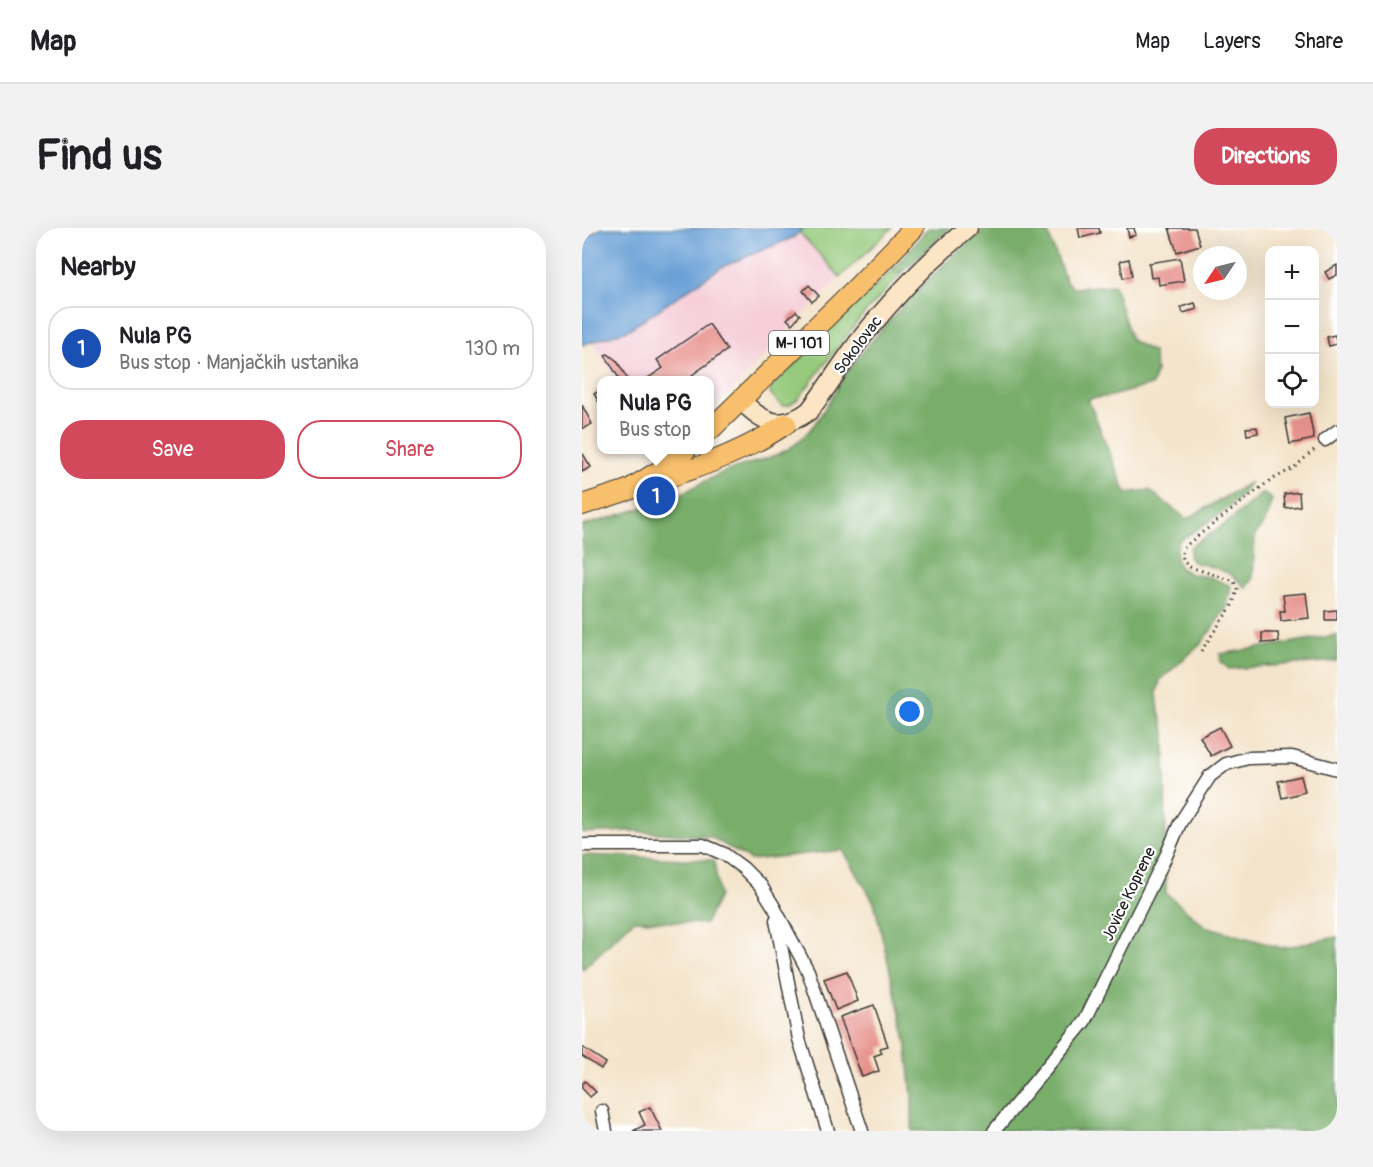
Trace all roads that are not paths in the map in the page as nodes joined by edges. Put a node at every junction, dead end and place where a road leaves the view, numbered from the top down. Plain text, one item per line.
1 (914, 228) edge
2 (968, 228) edge
3 (741, 400) junction
4 (786, 424) junction
5 (714, 426) edge
6 (1337, 431) edge
7 (1325, 440) road end
8 (681, 454) edge
9 (628, 490) junction
10 (582, 505) edge
11 (1337, 769) edge
12 (582, 845) edge
13 (774, 907) junction
14 (602, 1111) dead end
15 (606, 1131) edge
16 (828, 1131) edge
17 (862, 1131) edge
18 (994, 1131) edge

1 - 3 main road, M-I 101
2 - 4 main road, Sokolovac
3 - 4 main road
3 - 5 main road, M-I 101
4 - 9 main road
6 - 7 street
8 - 9 main road
9 - 10 main road
11 - 18 street, Jovice Koprene
12 - 13 street
13 - 16 street
13 - 17 street
14 - 15 street

